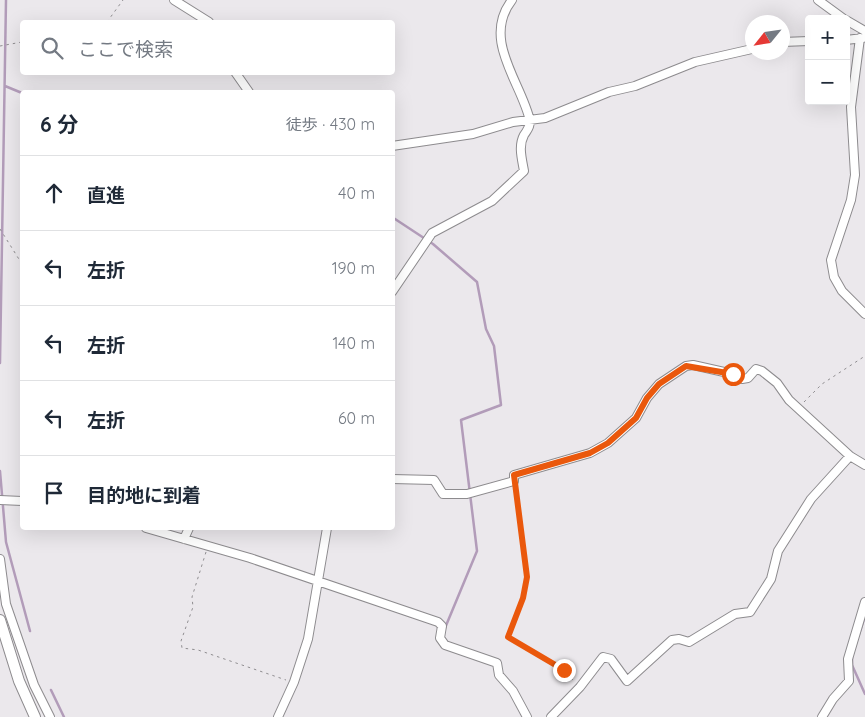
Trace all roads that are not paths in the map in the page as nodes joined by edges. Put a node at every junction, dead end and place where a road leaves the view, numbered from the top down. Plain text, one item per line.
1 (174, 0) edge
2 (818, 0) edge
3 (508, 2) edge
4 (839, 15) edge
5 (206, 20) edge
6 (850, 22) edge
7 (865, 31) edge
8 (862, 38) edge
9 (805, 40) edge
10 (790, 41) edge
11 (745, 51) edge
12 (237, 75) edge
13 (248, 90) edge
14 (530, 121) junction
15 (395, 146) edge
16 (395, 288) edge
17 (865, 314) edge
18 (850, 456) junction
19 (865, 465) edge
20 (395, 479) edge
21 (0, 500) edge
22 (20, 501) edge
23 (153, 530) edge
24 (188, 530) edge
25 (327, 530) edge
26 (184, 539) junction
27 (0, 559) edge
28 (319, 583) junction
29 (865, 602) edge
30 (0, 620) edge
31 (35, 717) edge
32 (50, 717) edge
33 (278, 717) edge
34 (527, 717) edge
35 (551, 717) edge
36 (822, 717) edge

1 - 5 street
2 - 4 street
3 - 14 street
6 - 7 street
8 - 17 street
9 - 10 street
11 - 14 street
12 - 13 street
14 - 15 street
14 - 16 street
18 - 19 street
18 - 20 street
18 - 35 street
21 - 22 street
23 - 26 street
24 - 26 street
25 - 28 street
26 - 28 street
27 - 32 street
28 - 33 street
28 - 34 street
29 - 36 street
30 - 31 main road

